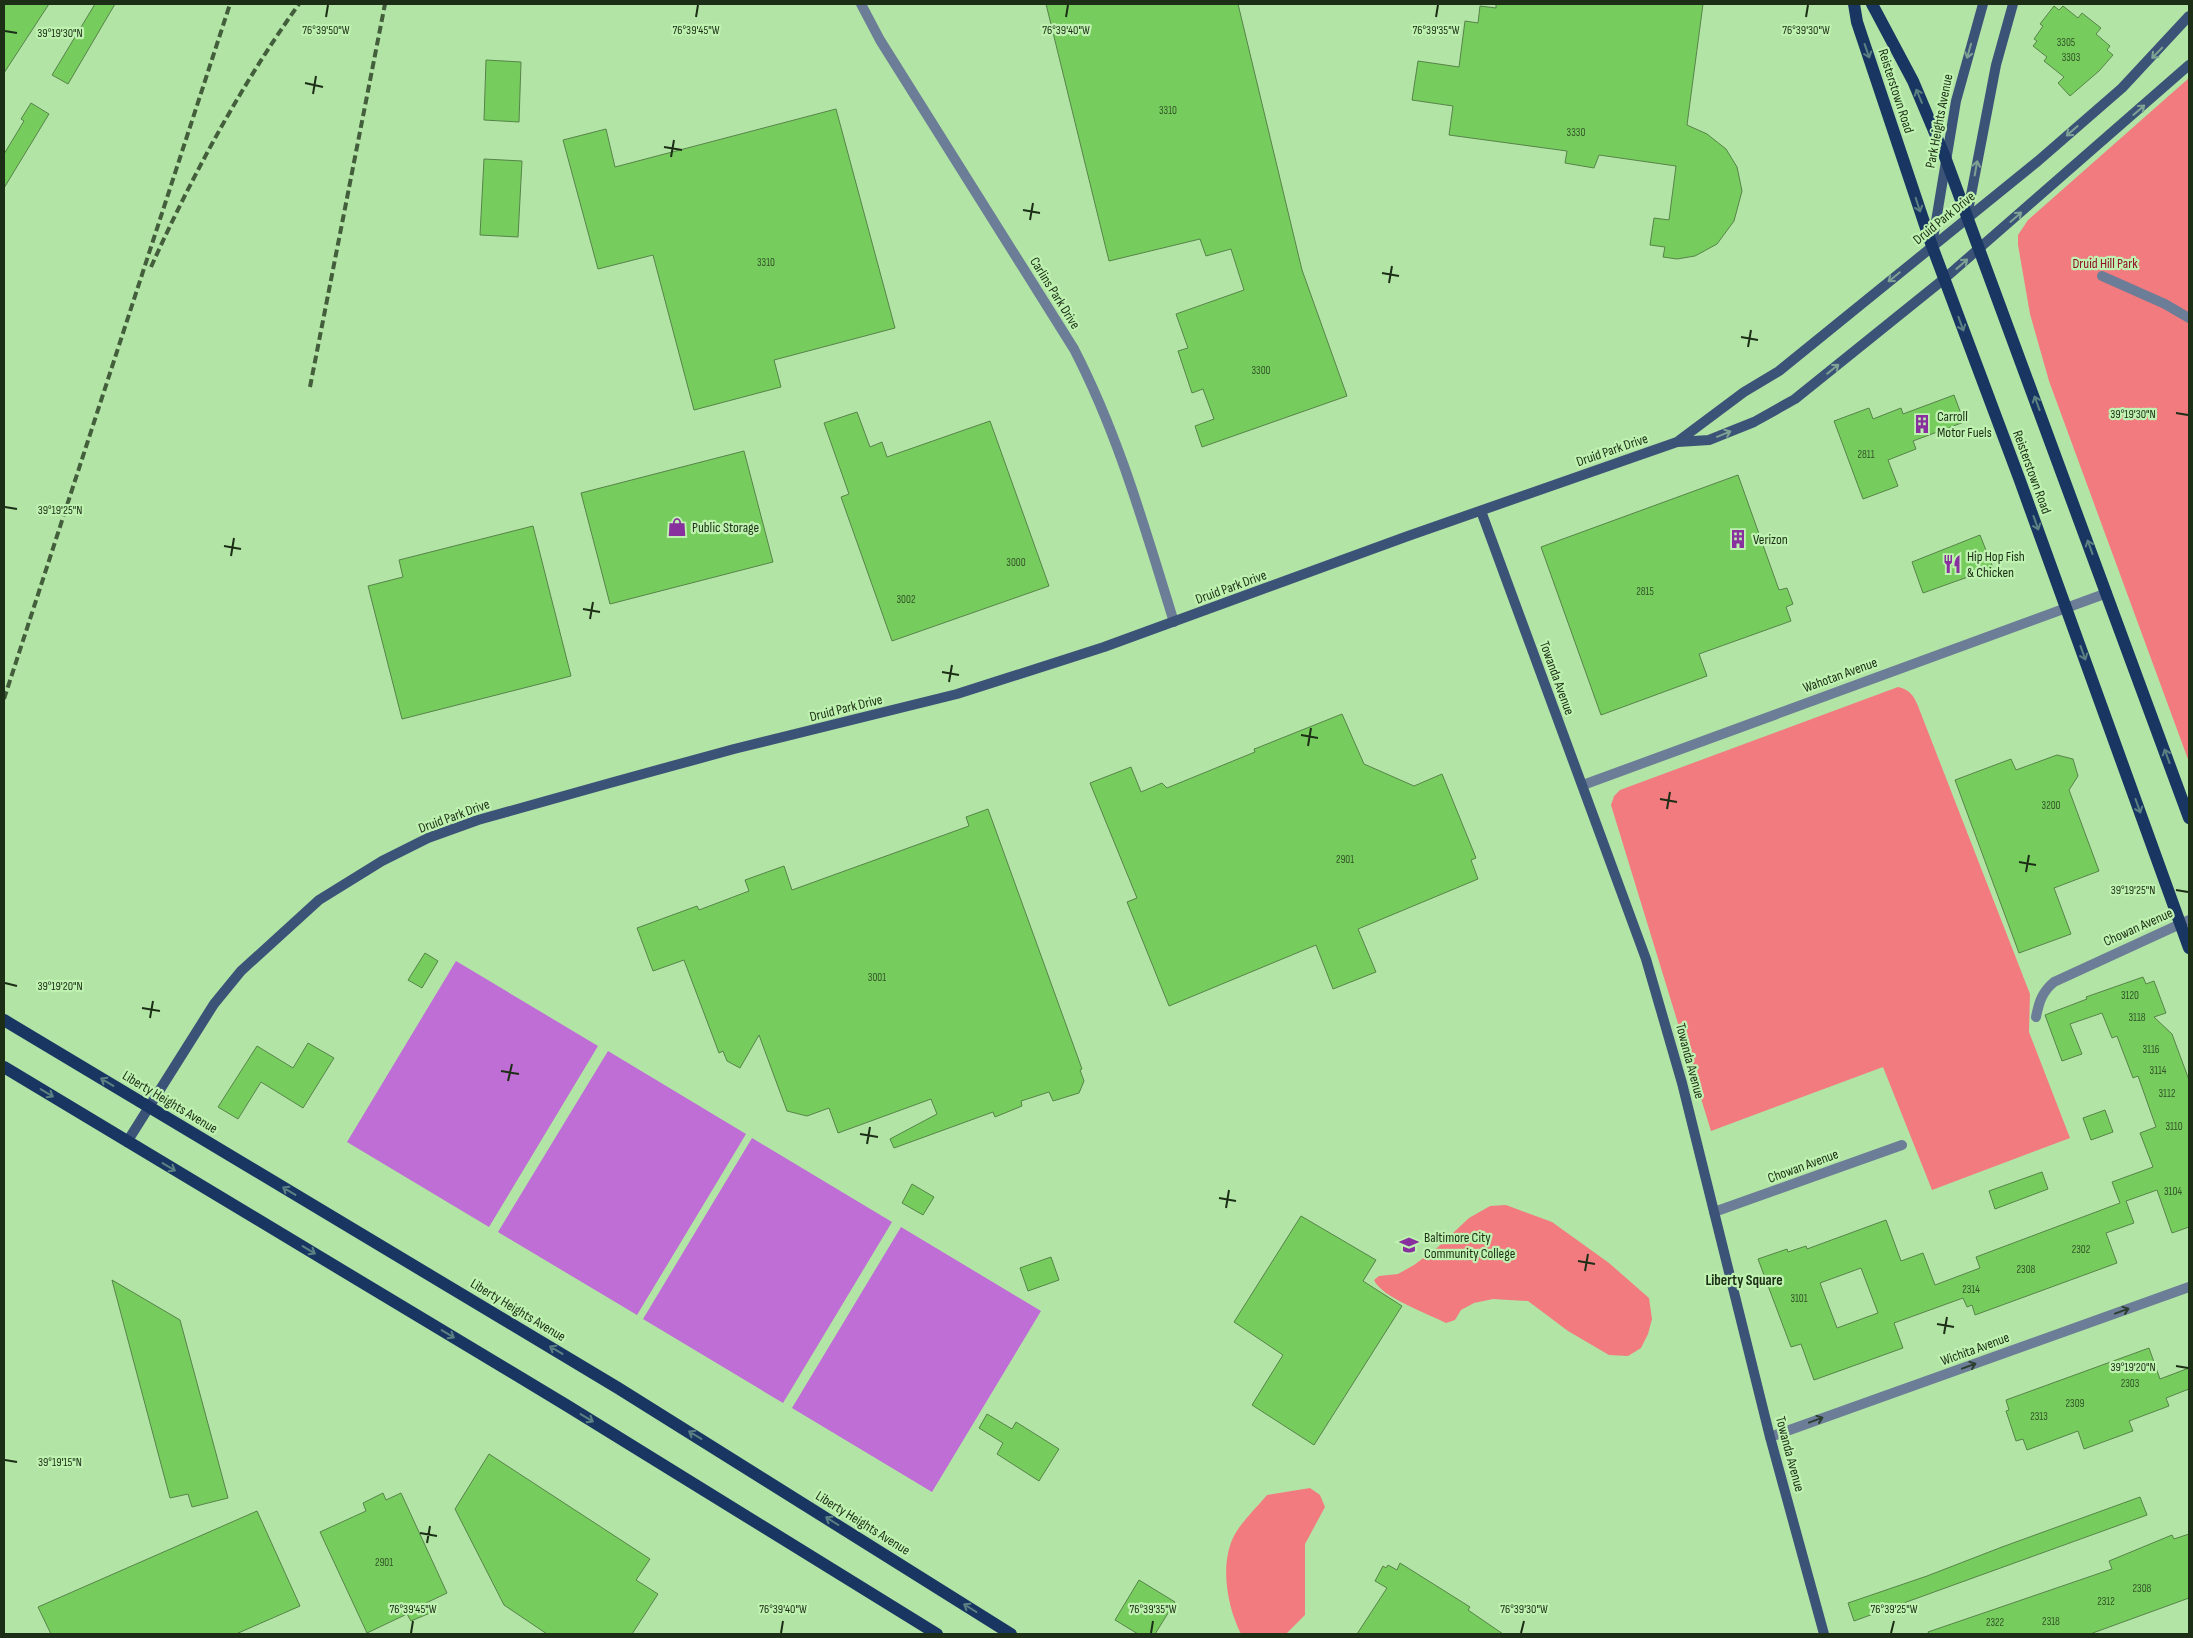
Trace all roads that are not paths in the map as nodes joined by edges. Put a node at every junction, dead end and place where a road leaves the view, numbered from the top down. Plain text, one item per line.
1 (861, 4) edge
2 (1854, 4) edge
3 (1872, 4) edge
4 (1983, 4) edge
5 (2013, 4) edge
6 (2189, 16) edge
7 (2189, 65) edge
8 (1945, 157) junction
9 (1967, 216) junction
10 (1932, 246) junction
11 (1979, 248) junction
12 (2102, 276) dead end
13 (1944, 279) junction
14 (2189, 318) edge
15 (1677, 442) junction
16 (1481, 511) junction
17 (2107, 593) junction
18 (2066, 607) junction
19 (1174, 622) junction
20 (1583, 785) junction
21 (2189, 818) edge
22 (2185, 922) edge
23 (2189, 948) edge
24 (2036, 1017) dead end
25 (9, 1023) edge
26 (5, 1067) edge
27 (149, 1107) junction
28 (127, 1142) junction
29 (1902, 1145) dead end
30 (1714, 1212) junction
31 (2189, 1287) edge
32 (1770, 1437) junction
33 (937, 1634) edge
34 (1011, 1634) edge
35 (1824, 1634) edge

1 - 19 street, Carlins Park Drive
2 -> 10 main road, Reisterstown Road
8 -> 3 main road, Reisterstown Road
4 -> 8 main road, Park Heights Avenue
9 -> 5 main road
6 -> 9 main road, Druid Park Drive
11 -> 7 main road, Druid Park Drive
8 - 9 main road, Reisterstown Road
8 - 10 main road, Park Heights Avenue
9 - 10 main road, Druid Park Drive
9 - 11 main road, Reisterstown Road
10 - 13 main road, Reisterstown Road
10 -> 15 main road, Druid Park Drive
13 -> 11 main road, Druid Park Drive
17 -> 11 main road, Reisterstown Road
12 - 14 street
15 -> 13 main road, Druid Park Drive
13 -> 18 main road, Reisterstown Road
15 - 16 main road, Druid Park Drive
16 - 19 main road, Druid Park Drive
16 - 20 main road, Towanda Avenue
17 - 18 street, Wahotan Avenue
21 -> 17 main road, Reisterstown Road
18 - 20 street, Wahotan Avenue
18 -> 22 main road, Reisterstown Road
19 - 27 main road, Druid Park Drive
20 - 30 main road, Towanda Avenue
22 - 23 main road, Reisterstown Road
22 - 24 street, Chowan Avenue
27 -> 25 main road, Liberty Heights Avenue
26 -> 28 main road
27 - 28 main road, Druid Park Drive
34 -> 27 main road, Liberty Heights Avenue
28 -> 33 main road
29 - 30 street, Chowan Avenue
30 - 32 main road, Towanda Avenue
32 -> 31 street, Wichita Avenue
32 - 35 main road, Towanda Avenue

